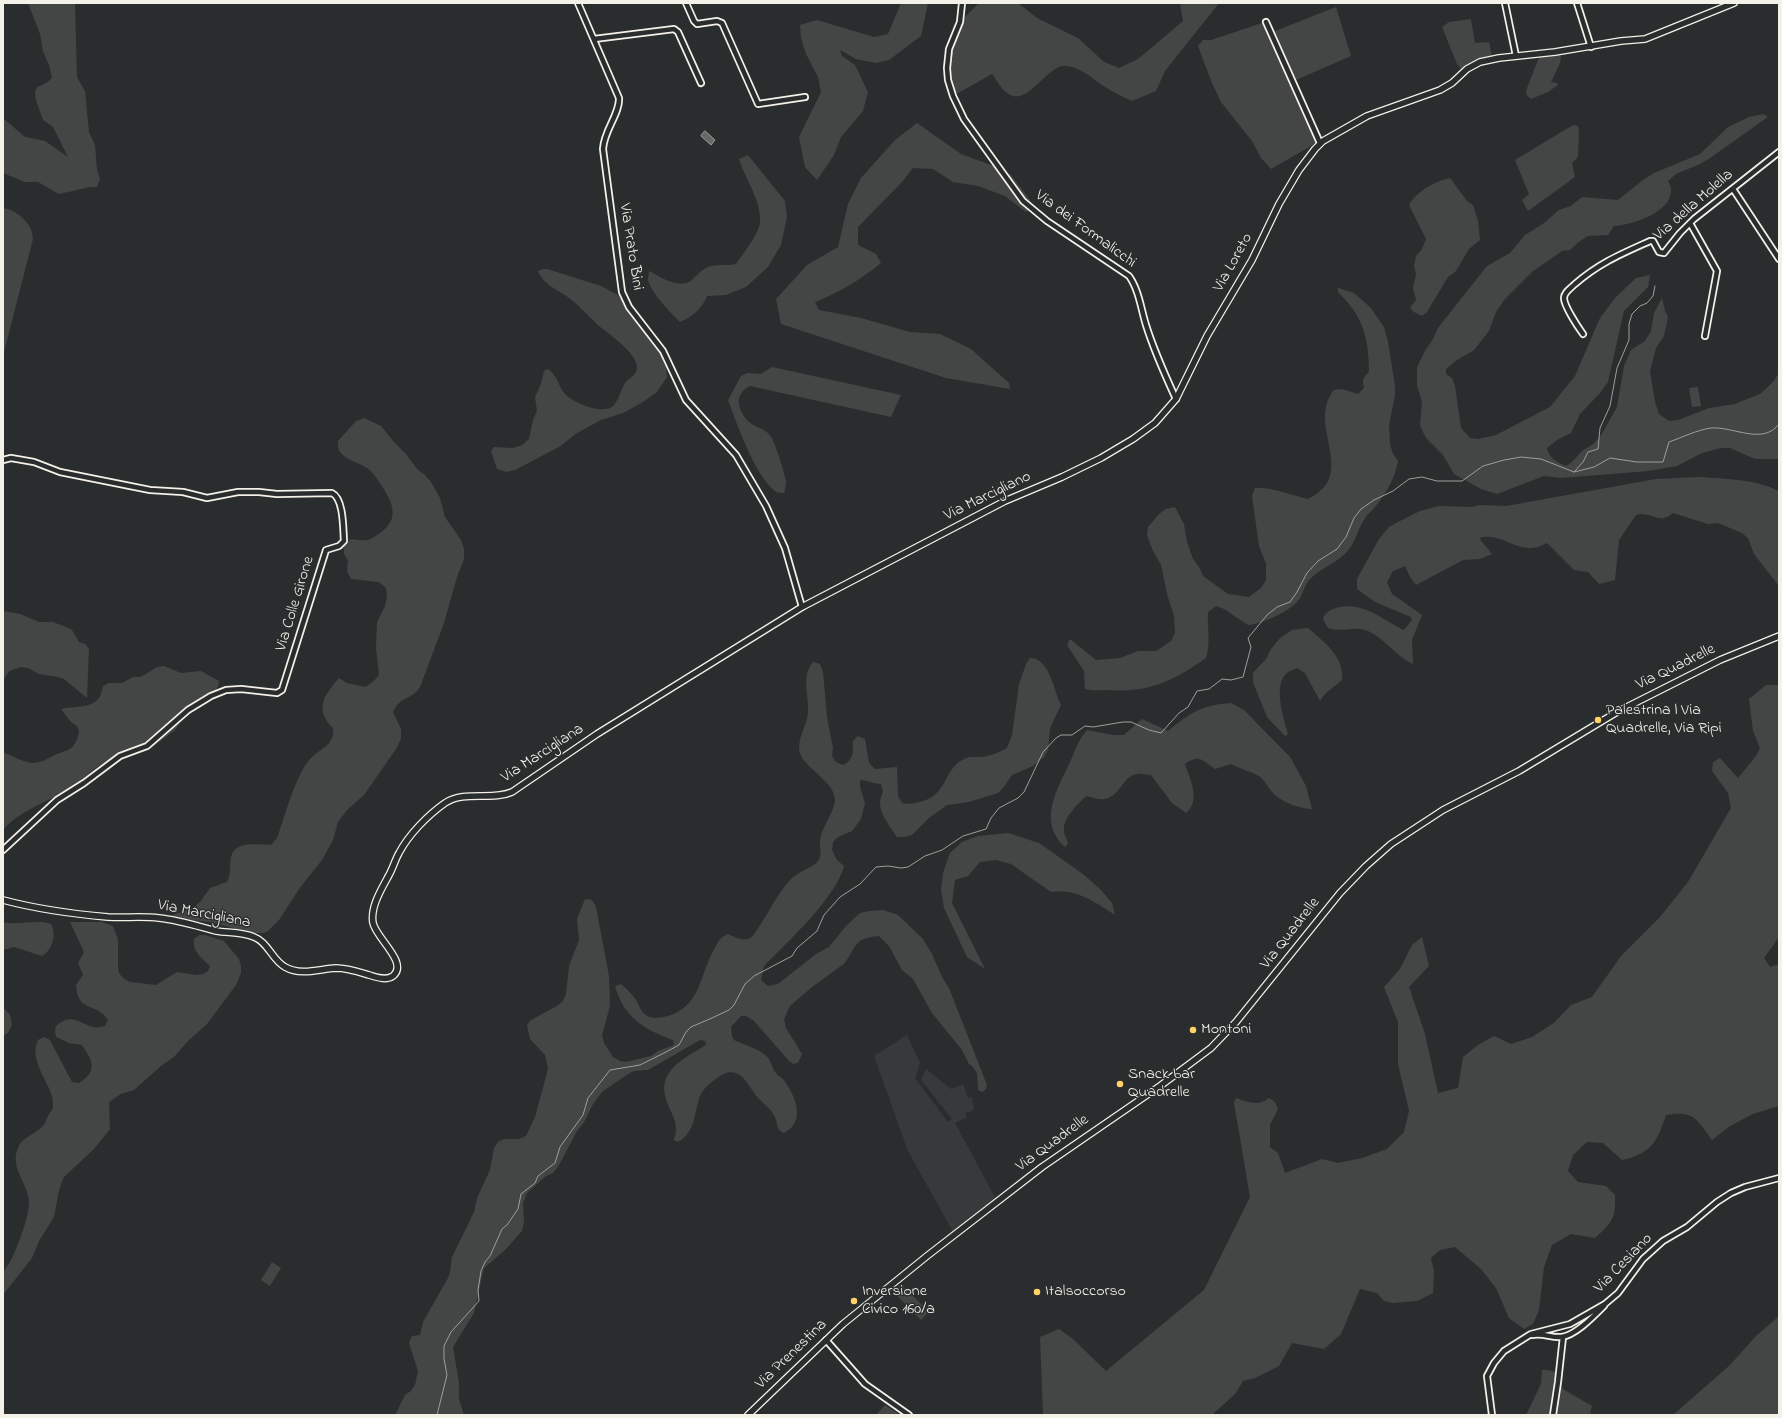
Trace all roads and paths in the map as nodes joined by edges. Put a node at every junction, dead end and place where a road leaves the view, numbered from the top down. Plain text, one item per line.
1 (578, 3) edge
2 (686, 3) edge
3 (962, 3) edge
4 (1505, 3) edge
5 (1577, 3) edge
6 (1734, 3) edge
7 (1266, 22) dead end
8 (594, 39) junction
9 (1591, 47) junction
10 (1516, 56) junction
11 (701, 83) dead end
12 (805, 97) dead end
13 (1320, 143) junction
14 (1779, 152) edge
15 (1733, 189) junction
16 (1690, 223) junction
17 (1779, 259) edge
18 (1583, 334) dead end
19 (1705, 336) dead end
20 (1176, 399) junction
21 (3, 460) edge
22 (802, 607) junction
23 (1779, 636) edge
24 (3, 850) edge
25 (3, 900) edge
26 (1779, 1178) edge
27 (1614, 1297) junction
28 (854, 1314) joint
29 (1563, 1336) junction
30 (1523, 1338) junction
31 (826, 1340) junction
32 (748, 1415) edge
33 (909, 1415) edge
34 (1492, 1415) edge
35 (1553, 1415) edge

1 - 8 street, Via Prato Bini
2 - 12 street
3 - 20 street, Via dei Formalicchi
4 - 10 street
5 - 9 street
6 - 9 street, Via Loreto
7 - 13 street
8 - 11 street
8 - 22 street, Via Prato Bini
9 - 10 street, Via Loreto
10 - 13 street, Via Loreto
13 - 20 street, Via Loreto
14 - 15 street, Via della Molella
15 - 16 street, Via della Molella
15 - 17 street
16 - 18 street, Via della Molella
16 - 19 street
20 - 22 street, Via Marcigliano
21 - 24 street, Via Colle Girone
22 - 25 street, Via Marcigliana
23 - 28 street, Via Quadrelle
26 - 27 street, Via Cesiano
27 - 29 street
27 - 30 street, Via Cesiano
28 - 31 street, Via Prenestina
29 - 30 street
29 - 35 street
30 - 34 street, Via Cesiano
31 - 32 street, Via Prenestina
31 - 33 street

